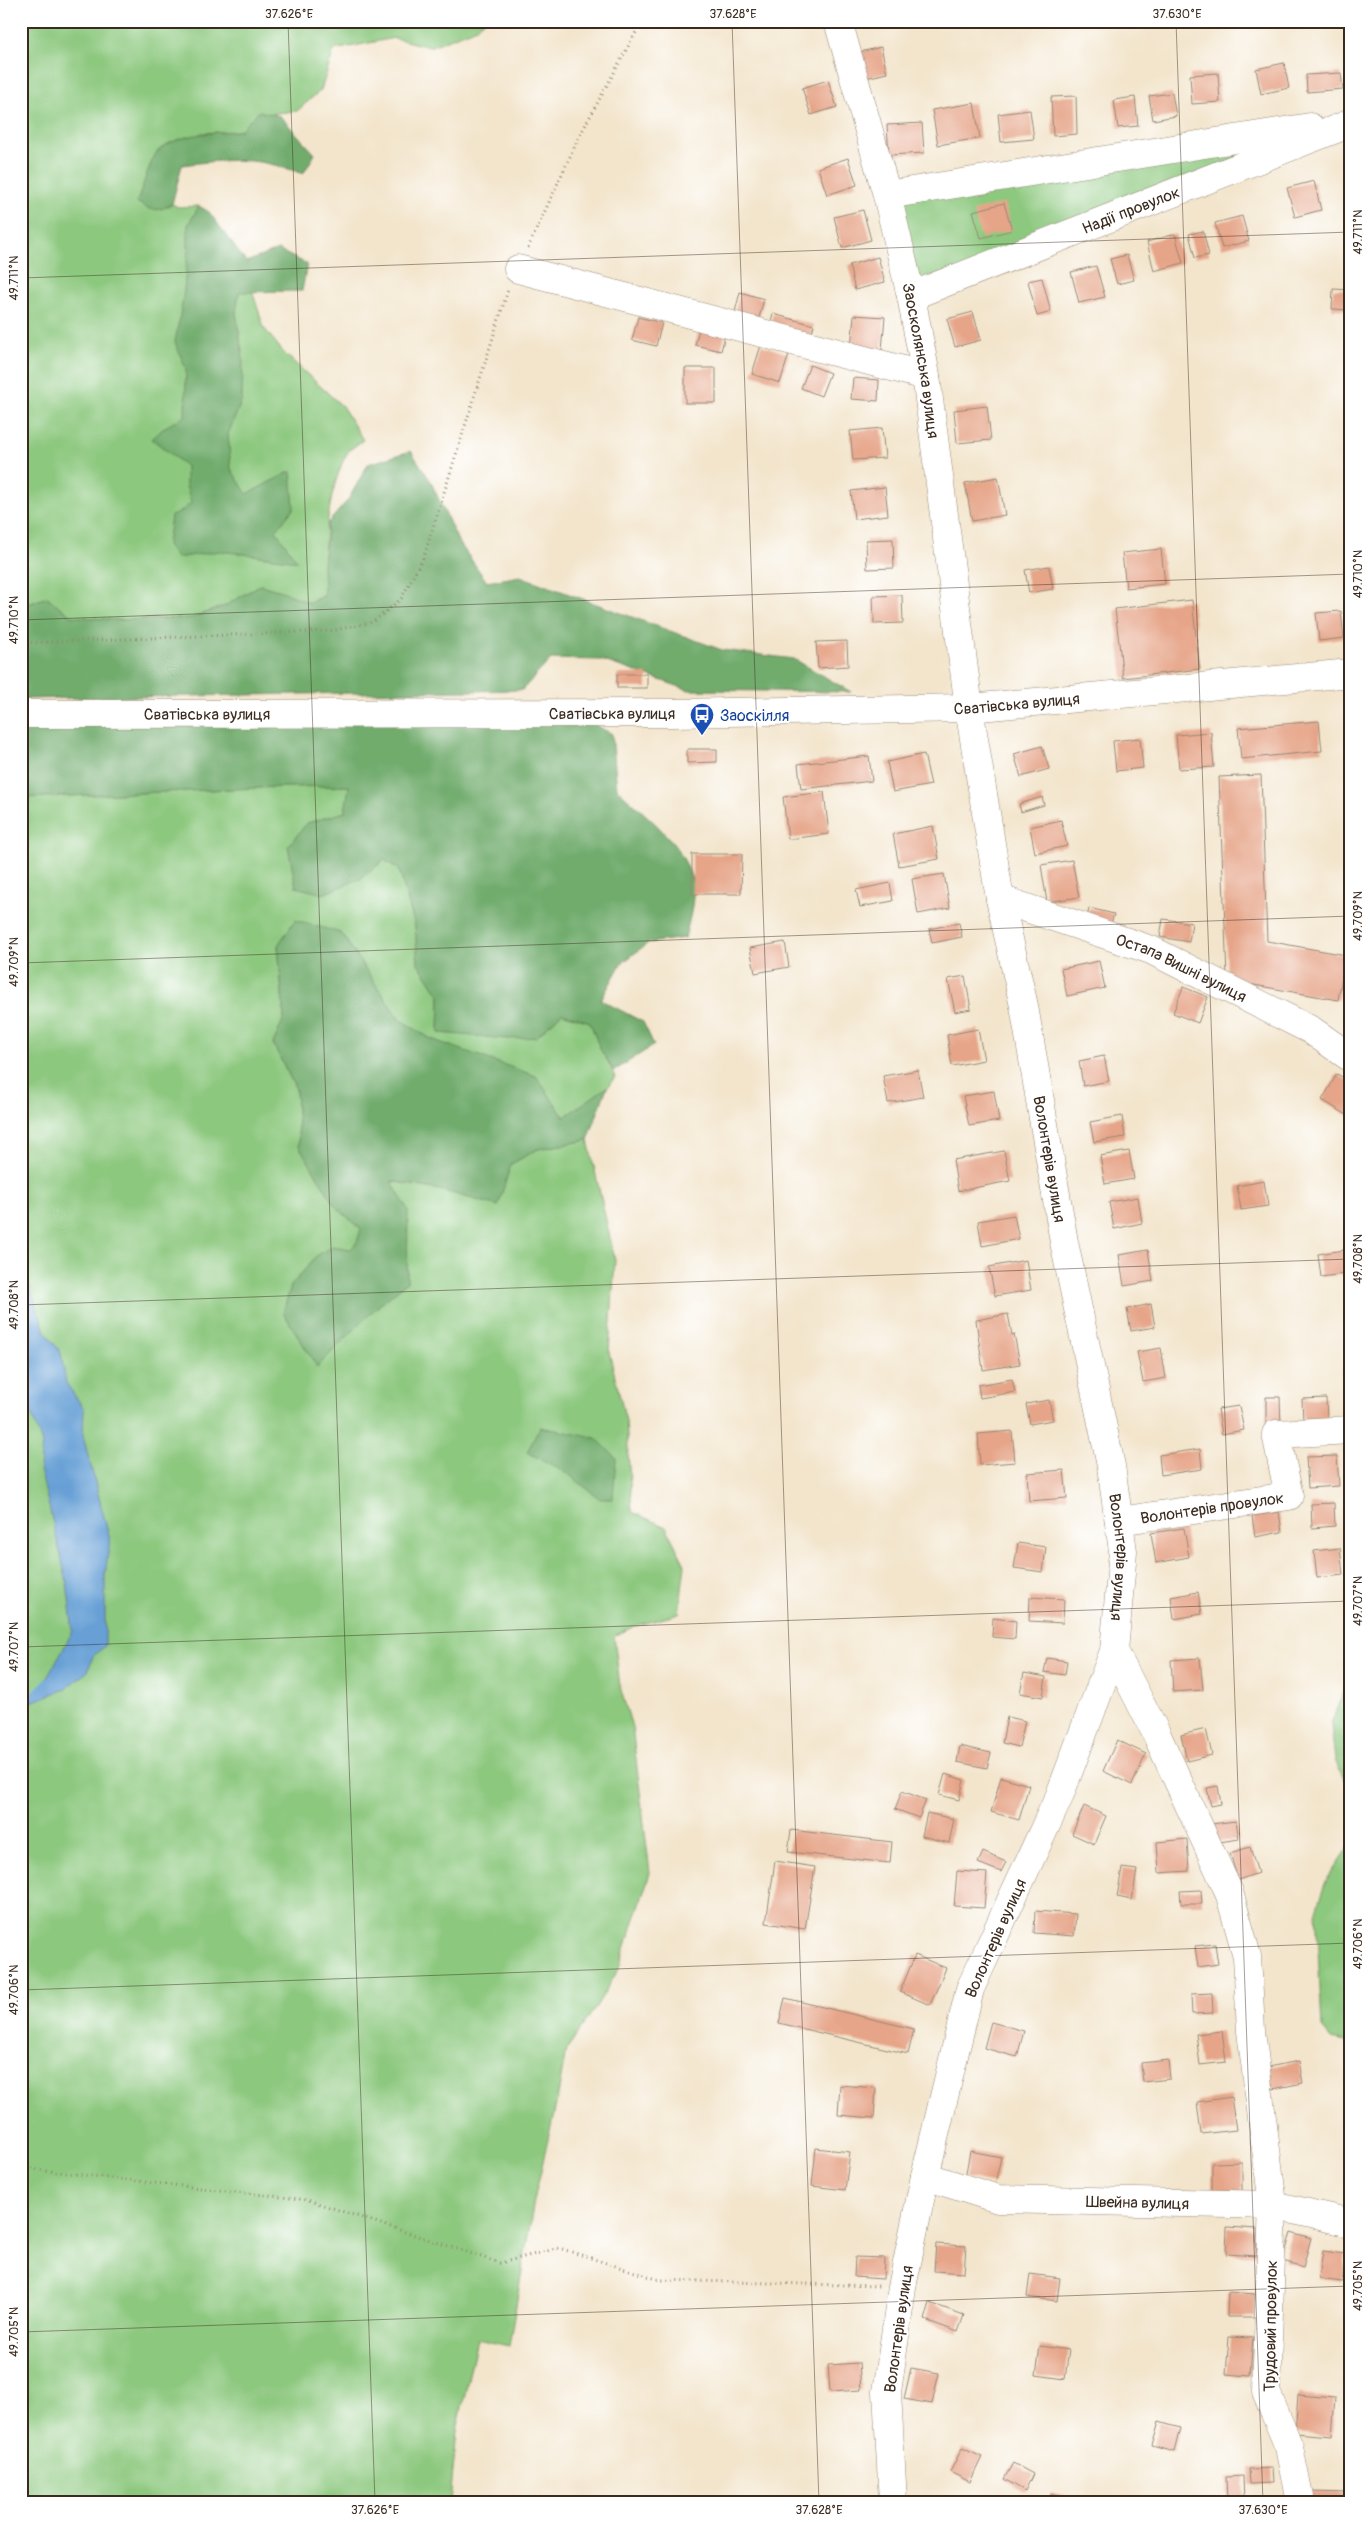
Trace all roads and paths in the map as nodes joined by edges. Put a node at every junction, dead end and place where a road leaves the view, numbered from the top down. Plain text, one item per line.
1 (642, 21) edge
2 (838, 21) edge
3 (1351, 121) edge
4 (887, 195) junction
5 (518, 269) junction
6 (911, 296) junction
7 (926, 376) junction
8 (21, 643) edge
9 (1351, 673) edge
10 (969, 708) junction
11 (21, 714) edge
12 (1000, 899) junction
13 (1351, 1058) edge
14 (1351, 1430) edge
15 (1119, 1521) junction
16 (1114, 1651) junction
17 (21, 2168) edge
18 (926, 2176) junction
19 (1273, 2205) junction
20 (1351, 2223) edge
21 (902, 2287) junction
22 (893, 2502) edge
23 (1300, 2502) edge

1 - 5 path
2 - 4 street, Заосколянська вулиця
3 - 4 street, Надії провулок
3 - 6 street, Надії провулок
4 - 6 street, Заосколянська вулиця
5 - 7 street
5 - 8 path
6 - 7 street, Заосколянська вулиця
7 - 10 street, Заосколянська вулиця
9 - 10 street, Сватівська вулиця
10 - 11 street, Сватівська вулиця
10 - 12 street, Волонтерів вулиця
12 - 13 street, Остапа Вишні вулиця
12 - 15 street, Волонтерів вулиця
14 - 15 street, Волонтерів провулок
15 - 16 street, Волонтерів вулиця
16 - 18 street, Волонтерів вулиця
16 - 19 street, Трудовий провулок
17 - 21 path
18 - 19 street, Швейна вулиця
18 - 21 street, Волонтерів вулиця
19 - 20 street, Швейна вулиця
19 - 23 street, Трудовий провулок
21 - 22 street, Волонтерів вулиця

